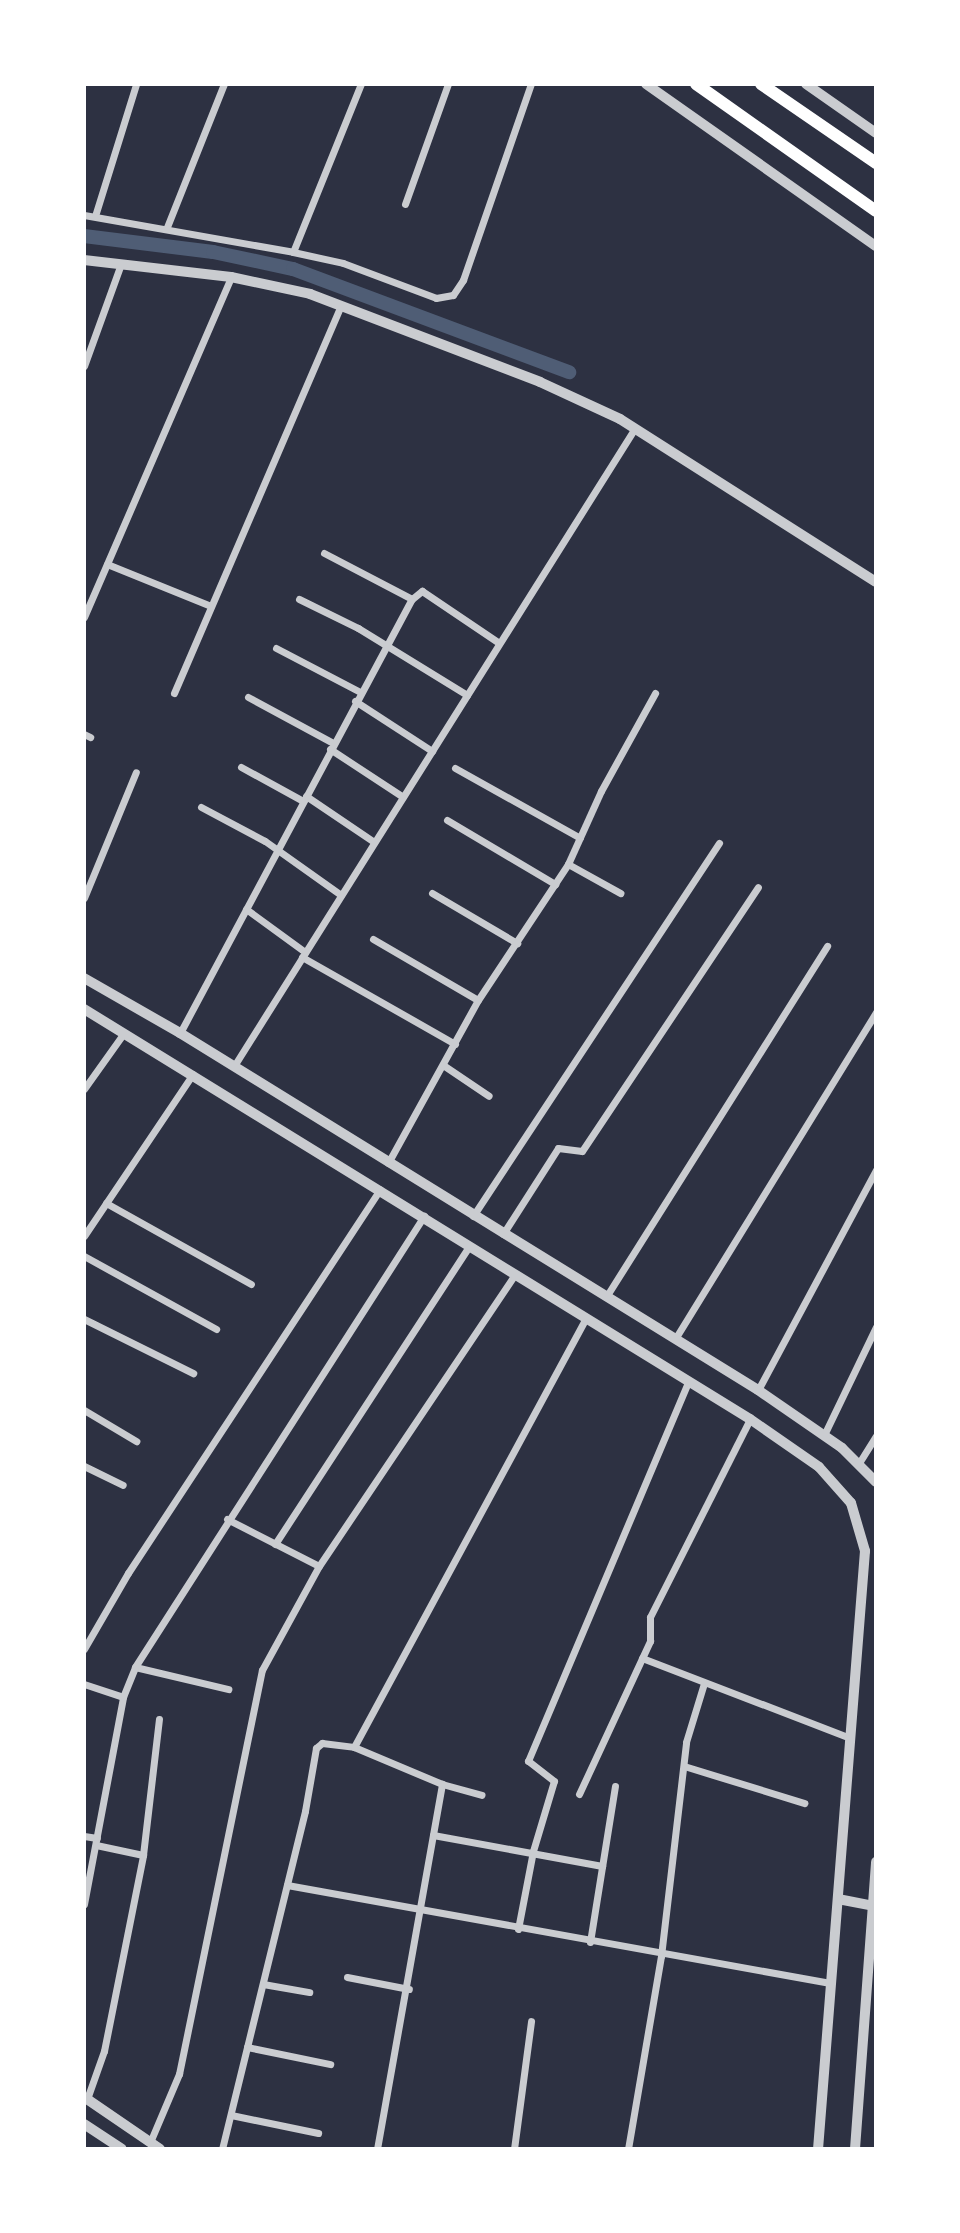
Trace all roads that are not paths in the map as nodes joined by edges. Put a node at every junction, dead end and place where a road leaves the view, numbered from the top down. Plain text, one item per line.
1 (136, 84) edge
2 (224, 84) edge
3 (361, 84) edge
4 (448, 84) edge
5 (531, 84) edge
6 (646, 84) edge
7 (696, 84) edge
8 (761, 84) edge
9 (806, 84) edge
10 (876, 133) edge
11 (875, 161) edge
12 (405, 204) dead end
13 (876, 211) edge
14 (84, 215) edge
15 (95, 216) junction
16 (167, 227) junction
17 (876, 246) edge
18 (293, 251) junction
19 (84, 260) edge
20 (121, 264) junction
21 (231, 277) junction
22 (341, 305) junction
23 (84, 366) edge
24 (635, 428) junction
25 (324, 553) dead end
26 (107, 564) junction
27 (876, 582) edge
28 (299, 599) dead end
29 (412, 599) junction
30 (211, 606) junction
31 (84, 617) edge
32 (499, 643) junction
33 (385, 644) junction
34 (276, 648) dead end
35 (360, 692) junction
36 (174, 693) dead end
37 (655, 693) dead end
38 (467, 695) junction
39 (248, 697) dead end
40 (355, 701) junction
41 (332, 746) junction
42 (432, 751) junction
43 (241, 767) dead end
44 (455, 768) dead end
45 (136, 772) dead end
46 (403, 797) junction
47 (304, 798) junction
48 (201, 807) dead end
49 (447, 820) dead end
50 (580, 838) junction
51 (374, 842) junction
52 (719, 843) dead end
53 (276, 851) junction
54 (568, 864) junction
55 (555, 884) junction
56 (758, 887) dead end
57 (432, 893) dead end
58 (621, 893) dead end
59 (341, 895) junction
60 (84, 898) edge
61 (246, 909) junction
62 (373, 939) dead end
63 (517, 943) junction
64 (827, 946) dead end
65 (304, 954) junction
66 (84, 978) edge
67 (478, 1000) junction
68 (84, 1009) edge
69 (876, 1013) edge
70 (124, 1032) junction
71 (180, 1033) junction
72 (455, 1044) junction
73 (443, 1065) junction
74 (234, 1066) junction
75 (193, 1073) junction
76 (84, 1089) edge
77 (489, 1096) dead end
78 (388, 1163) junction
79 (876, 1170) edge
80 (380, 1189) junction
81 (106, 1203) junction
82 (424, 1216) junction
83 (473, 1216) junction
84 (503, 1234) junction
85 (84, 1236) edge
86 (468, 1246) junction
87 (84, 1255) edge
88 (514, 1276) junction
89 (251, 1284) dead end
90 (606, 1297) junction
91 (84, 1319) edge
92 (584, 1319) junction
93 (876, 1327) edge
94 (216, 1329) dead end
95 (675, 1339) junction
96 (192, 1373) dead end
97 (688, 1383) junction
98 (758, 1390) junction
99 (84, 1410) edge
100 (750, 1419) junction
101 (824, 1435) junction
102 (876, 1436) edge
103 (136, 1441) dead end
104 (859, 1463) junction
105 (84, 1466) edge
106 (876, 1482) edge
107 (123, 1485) dead end
108 (228, 1519) junction
109 (275, 1544) junction
110 (319, 1566) junction
111 (84, 1649) edge
112 (642, 1658) junction
113 (135, 1667) junction
114 (704, 1683) junction
115 (84, 1684) edge
116 (228, 1689) dead end
117 (123, 1697) junction
118 (159, 1719) dead end
119 (850, 1738) junction
120 (354, 1747) junction
121 (684, 1766) junction
122 (442, 1784) junction
123 (615, 1786) dead end
124 (579, 1794) dead end
125 (482, 1795) dead end
126 (804, 1803) dead end
127 (433, 1835) junction
128 (84, 1836) edge
129 (97, 1842) junction
130 (533, 1851) junction
131 (143, 1855) junction
132 (876, 1862) edge
133 (602, 1866) junction
134 (287, 1885) junction
135 (838, 1899) junction
136 (874, 1903) edge
137 (84, 1904) edge
138 (421, 1910) junction
139 (518, 1929) junction
140 (590, 1942) junction
141 (661, 1956) junction
142 (347, 1977) dead end
143 (830, 1983) junction
144 (263, 1984) junction
145 (409, 1989) junction
146 (309, 1992) dead end
147 (531, 2021) dead end
148 (247, 2047) junction
149 (330, 2064) dead end
150 (86, 2098) edge
151 (231, 2115) junction
152 (84, 2124) edge
153 (318, 2133) dead end
154 (151, 2140) junction
155 (122, 2149) edge
156 (160, 2149) edge
157 (222, 2149) edge
158 (377, 2149) edge
159 (514, 2149) edge
160 (628, 2149) edge
161 (818, 2149) edge
162 (855, 2149) edge

1 - 15 street
2 - 16 street
3 - 18 street
4 - 12 street
5 - 18 street
6 - 17 street
7 - 13 main road
8 - 11 main road
9 - 10 street
14 - 15 street
15 - 16 street
16 - 18 street
19 - 20 street
20 - 21 street
20 - 23 street
21 - 22 street
21 - 26 street
22 - 24 street
22 - 30 street
24 - 27 street
24 - 32 street
25 - 29 street
26 - 30 street
26 - 31 street
28 - 33 street
29 - 32 street
29 - 33 street
30 - 36 street
32 - 38 street
33 - 35 street
33 - 38 street
34 - 35 street
35 - 40 street
37 - 50 street
38 - 42 street
39 - 41 street
40 - 41 street
40 - 42 street
41 - 46 street
41 - 47 street
42 - 46 street
43 - 47 street
44 - 50 street
45 - 60 street
46 - 51 street
47 - 51 street
47 - 53 street
48 - 53 street
49 - 55 street
50 - 54 street
51 - 59 street
52 - 83 street
53 - 59 street
53 - 61 street
54 - 55 street
54 - 58 street
55 - 63 street
56 - 84 street
57 - 63 street
59 - 65 street
61 - 65 street
61 - 71 street
62 - 67 street
63 - 67 street
64 - 90 street
65 - 72 street
65 - 74 street
66 - 71 street
67 - 72 street
68 - 70 street
69 - 95 street
70 - 75 street
70 - 76 street
71 - 74 street
72 - 73 street
73 - 77 street
73 - 78 street
74 - 78 street
75 - 80 street
75 - 81 street
78 - 83 street
79 - 98 street
80 - 82 street
80 - 111 street
81 - 85 street
81 - 89 street
82 - 86 street
82 - 108 street
83 - 84 street
84 - 90 street
86 - 88 street
86 - 109 street
87 - 94 street
88 - 92 street
88 - 110 street
90 - 95 street
91 - 96 street
92 - 97 street
92 - 120 street
93 - 101 street
95 - 98 street
97 - 100 street
97 - 130 street
98 - 101 street
99 - 103 street
100 - 112 street
100 - 119 street
101 - 104 street
102 - 104 street
104 - 106 street
105 - 107 street
108 - 109 street
108 - 113 street
109 - 110 street
110 - 154 street
112 - 114 street
112 - 124 street
113 - 116 street
113 - 117 street
114 - 119 street
114 - 121 street
115 - 117 street
117 - 129 street
118 - 131 street
119 - 135 street
120 - 122 street
120 - 134 street
121 - 126 street
121 - 141 street
122 - 125 street
122 - 127 street
123 - 133 street
127 - 130 street
127 - 138 street
128 - 129 street
129 - 131 street
129 - 137 street
130 - 133 street
130 - 139 street
131 - 150 street
132 - 136 street
133 - 140 street
134 - 138 street
134 - 144 street
135 - 136 street
135 - 143 street
136 - 162 street
138 - 139 street
138 - 145 street
139 - 140 street
140 - 141 street
141 - 143 street
141 - 160 street
142 - 145 street
143 - 161 street
144 - 146 street
144 - 148 street
145 - 158 street
147 - 159 street
148 - 149 street
148 - 151 street
150 - 154 street
151 - 153 street
151 - 157 street
152 - 155 street
154 - 156 street

